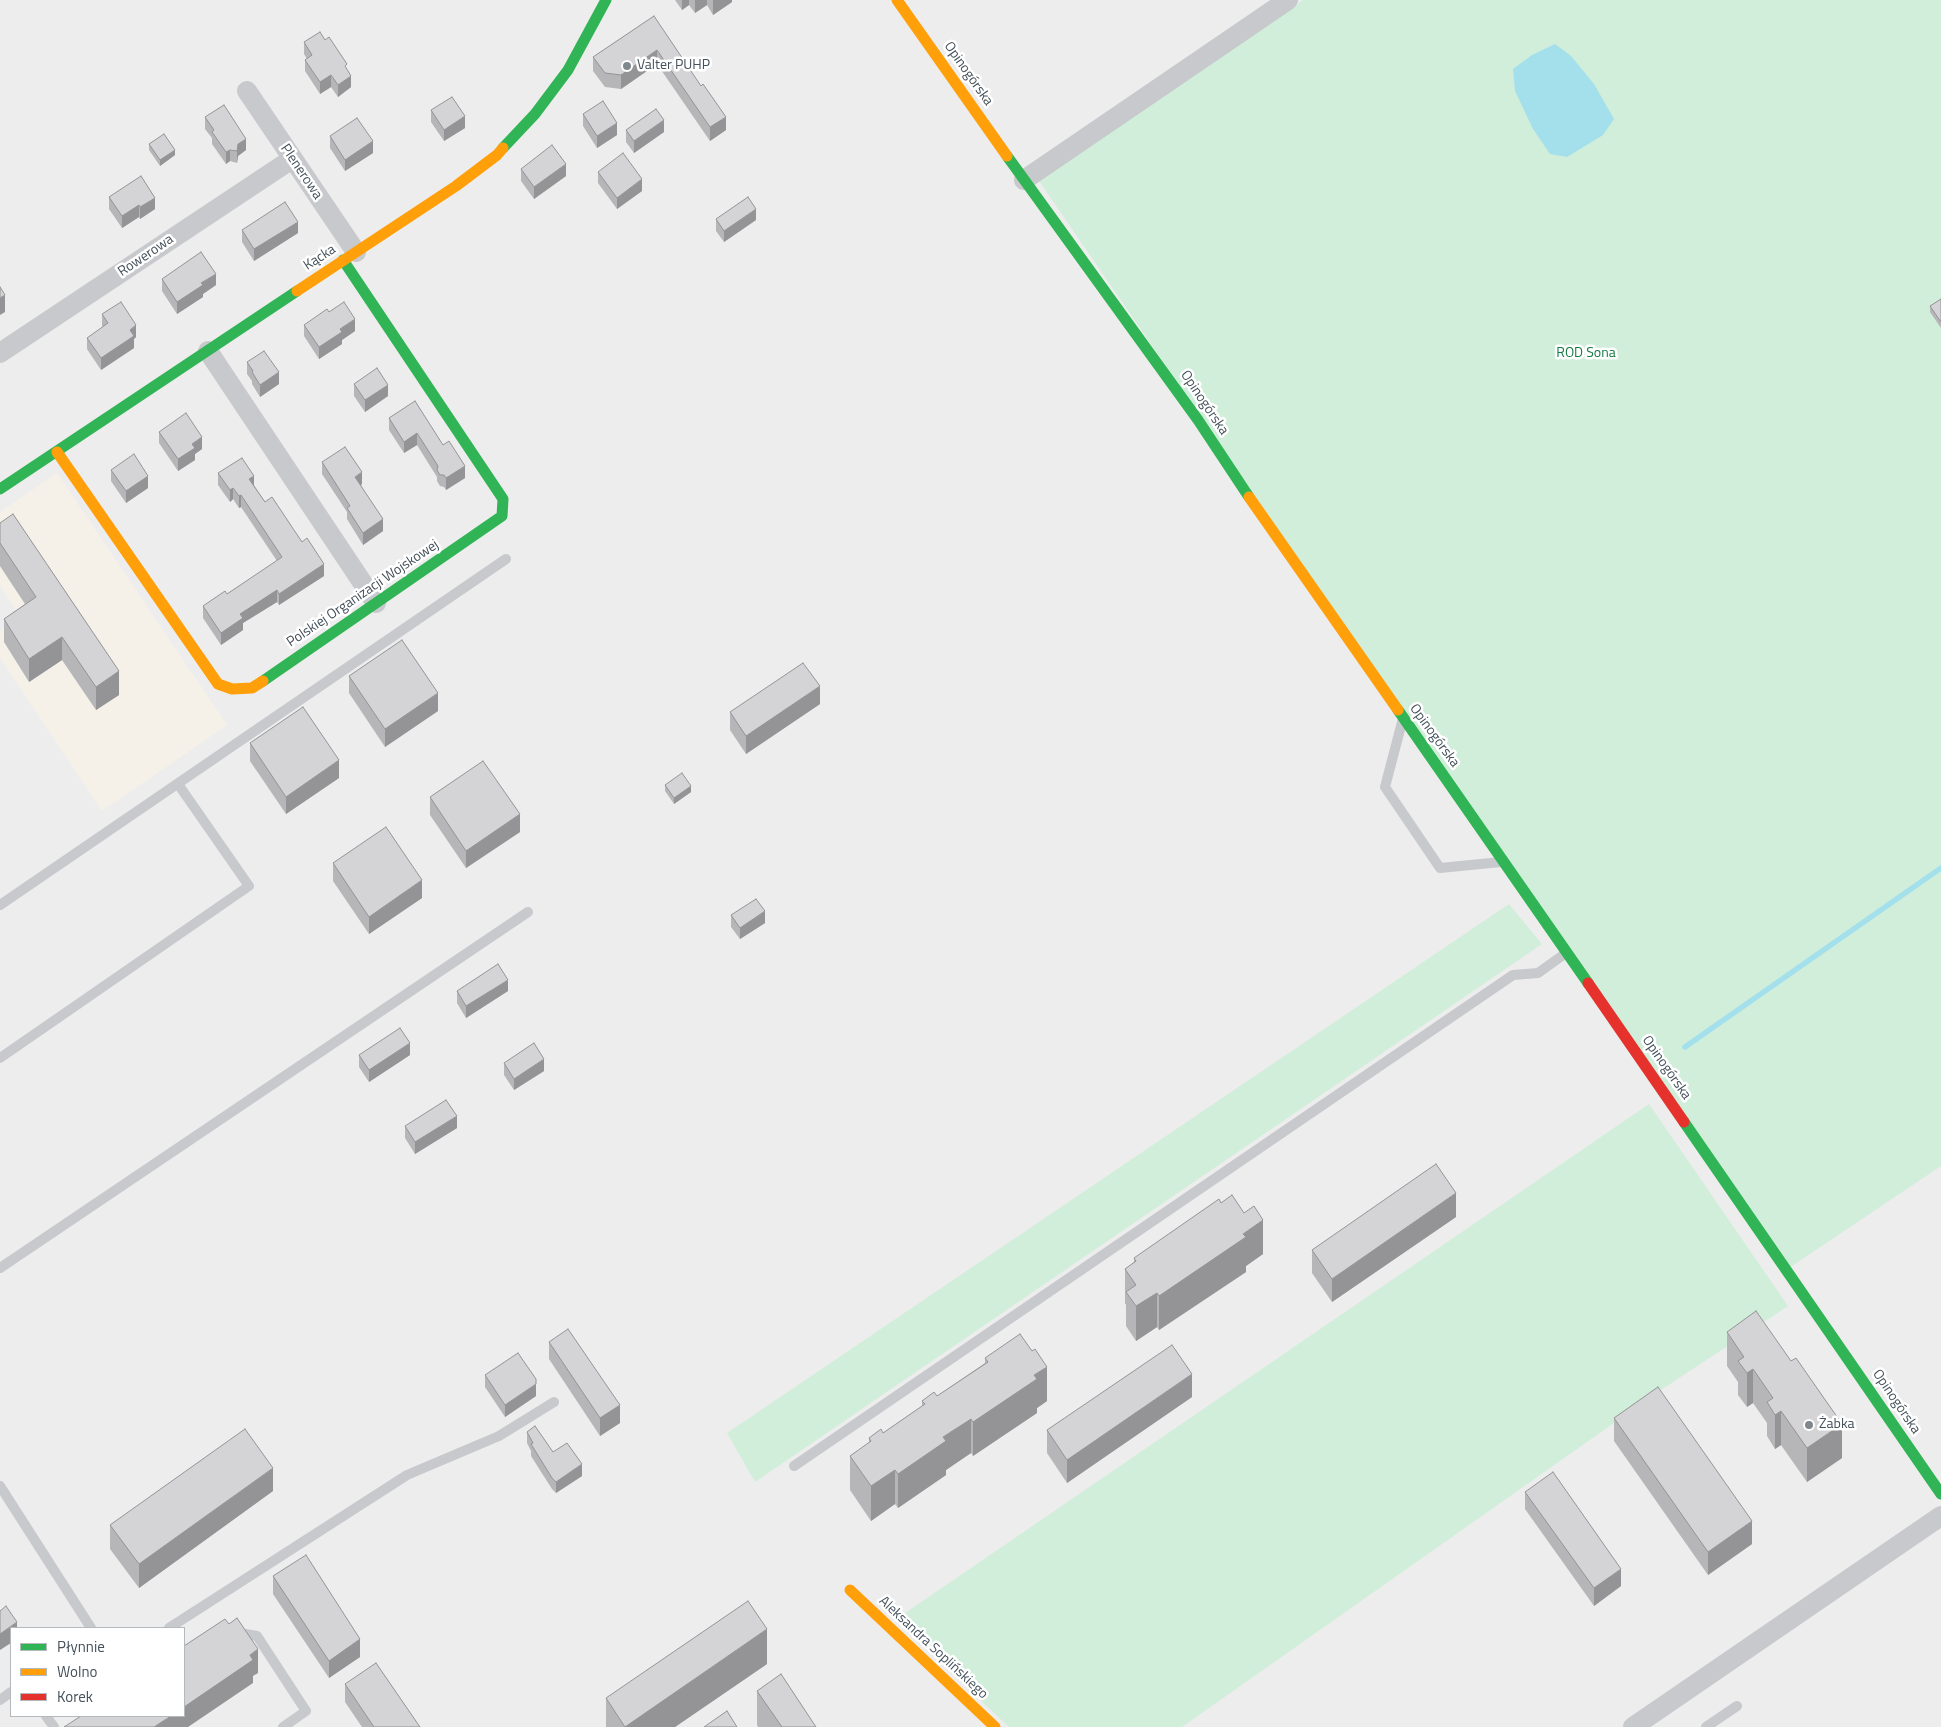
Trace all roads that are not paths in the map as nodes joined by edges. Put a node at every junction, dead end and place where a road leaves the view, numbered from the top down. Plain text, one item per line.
1 (606, 0) edge
2 (897, 0) edge
3 (1288, 0) edge
4 (247, 91) dead end
5 (292, 158) junction
6 (1024, 180) junction
7 (349, 256) junction
8 (208, 351) junction
9 (0, 353) edge
10 (57, 452) junction
11 (0, 490) edge
12 (506, 559) dead end
13 (376, 603) junction
14 (1403, 719) junction
15 (178, 784) junction
16 (1504, 862) junction
17 (0, 904) edge
18 (528, 912) dead end
19 (1567, 953) junction
20 (0, 1058) edge
21 (0, 1268) edge
22 (554, 1402) dead end
23 (794, 1466) dead end
24 (0, 1486) edge
25 (1941, 1494) edge
26 (1941, 1516) edge
27 (850, 1590) dead end
28 (90, 1627) edge
29 (170, 1627) edge
30 (227, 1634) edge
31 (1737, 1706) dead end
32 (283, 1727) edge
33 (995, 1727) edge
34 (1633, 1727) edge
35 (1706, 1727) edge

1 - 7 street, Kącka
2 - 6 street, Opinogórska
3 - 6 street
4 - 5 street, Plenerowa
5 - 7 street, Plenerowa
5 - 9 street, Rowerowa
6 - 14 street, Opinogórska
7 - 8 street, Kącka
7 - 13 street, Polskiej Organizacji Wojskowej
8 - 10 street, Kącka
8 - 13 street
10 - 11 street, Kącka
10 - 13 street, Polskiej Organizacji Wojskowej
12 - 15 lane
14 - 16 street, Opinogórska
14 - 16 lane
15 - 17 lane
15 - 20 lane
16 - 19 street, Opinogórska
18 - 21 lane
19 - 23 lane
19 - 25 street, Opinogórska
22 - 29 lane
24 - 28 lane
26 - 34 street
27 - 33 street, Aleksandra Soplińskiego
30 - 32 lane
31 - 35 lane

